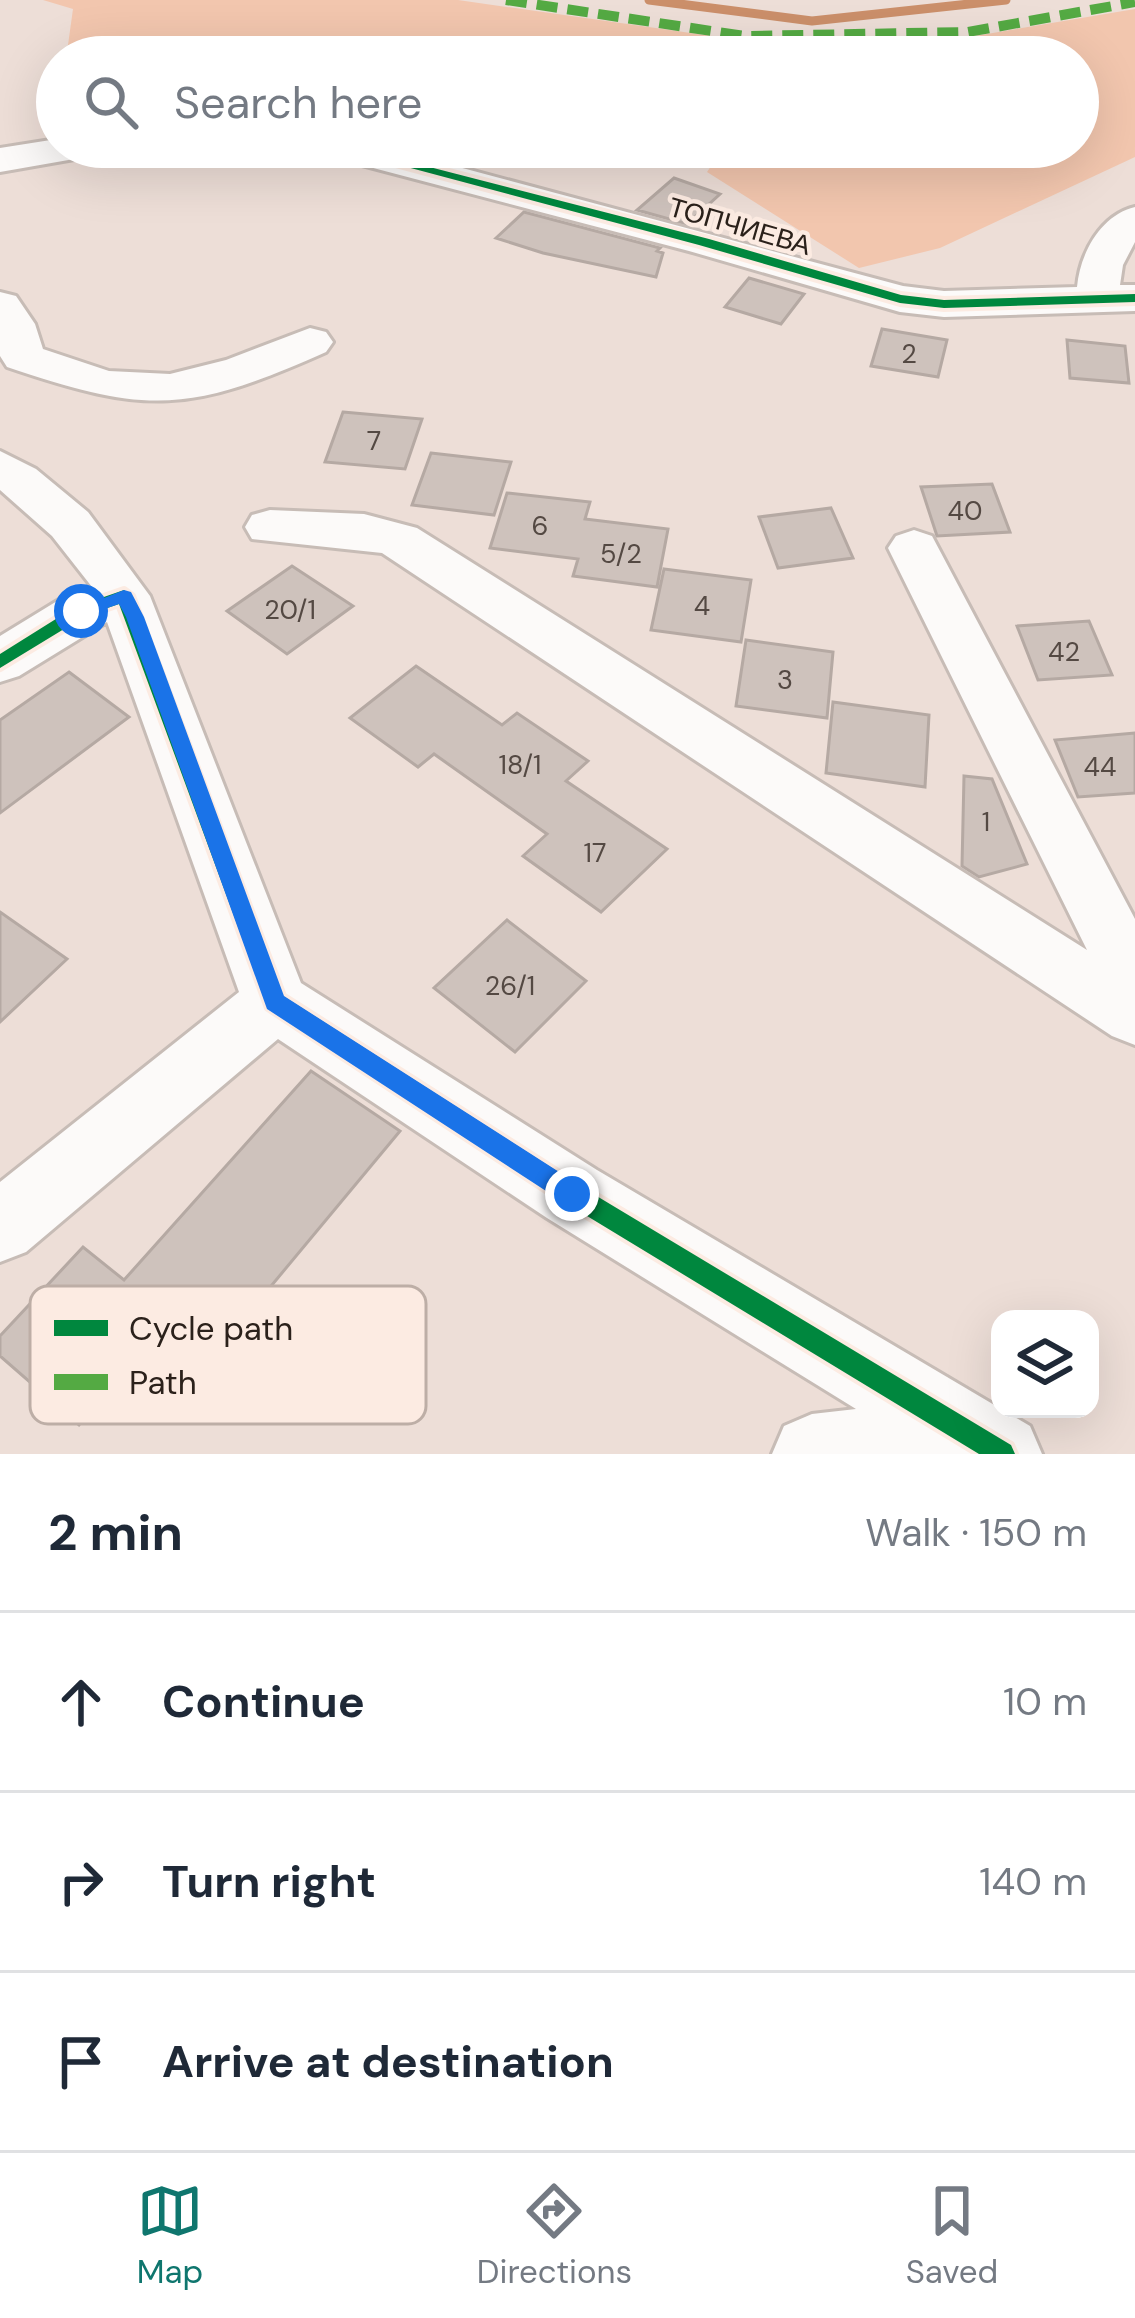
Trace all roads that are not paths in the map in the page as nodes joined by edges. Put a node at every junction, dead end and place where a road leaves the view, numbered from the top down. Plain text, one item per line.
1 (36, 154) edge
2 (0, 160) edge
3 (419, 168) edge
4 (1135, 219) edge
5 (1117, 298) edge
6 (0, 305) edge
7 (310, 341) dead end
8 (12, 365) edge
9 (0, 467) edge
10 (270, 527) dead end
11 (914, 548) dead end
12 (124, 596) junction
13 (0, 662) edge
14 (1135, 982) edge
15 (275, 1002) junction
16 (1135, 1016) edge
17 (0, 1227) edge
18 (985, 1446) edge
19 (812, 1454) edge

1 - 2 street
3 - 5 street, ТОПЧИЕВА
4 - 5 street
6 - 8 street
7 - 8 street
9 - 12 street
10 - 16 street
11 - 14 street
12 - 13 street
12 - 15 street
15 - 17 street
15 - 18 street
18 - 19 street

